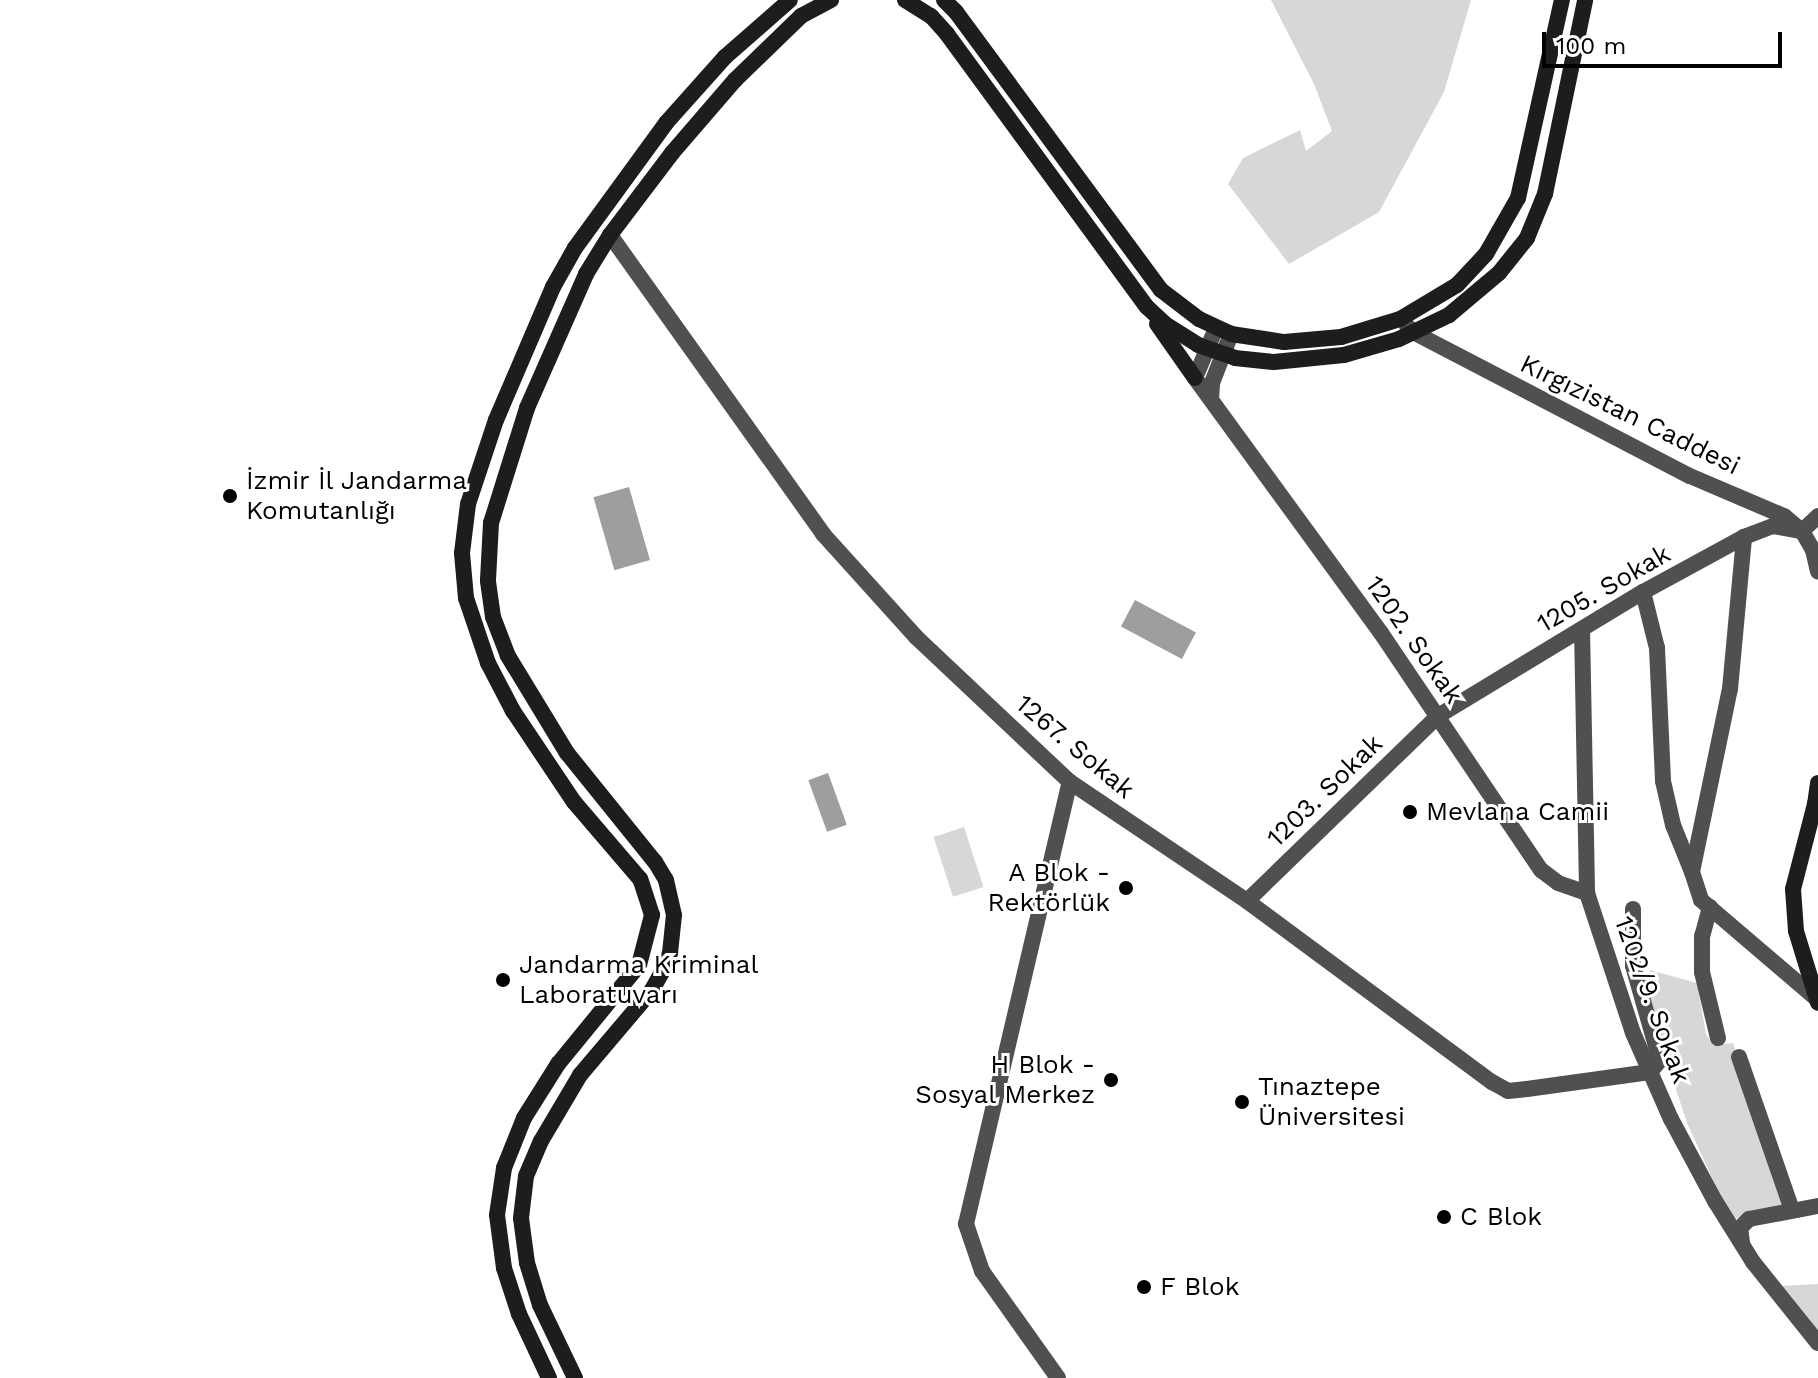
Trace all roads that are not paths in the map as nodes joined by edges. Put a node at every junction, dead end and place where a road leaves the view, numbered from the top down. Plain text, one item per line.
1 (790, 0) edge
2 (831, 0) edge
3 (905, 0) edge
4 (944, 0) edge
5 (1562, 0) edge
6 (1585, 0) edge
7 (610, 235) junction
8 (1134, 290) junction
9 (1400, 319) junction
10 (1223, 331) junction
11 (1413, 332) junction
12 (1206, 348) junction
13 (1223, 355) junction
14 (1195, 378) junction
15 (1211, 399) junction
16 (1818, 516) edge
17 (1802, 531) junction
18 (1744, 537) junction
19 (1818, 571) edge
20 (1643, 592) junction
21 (1582, 629) junction
22 (1438, 716) junction
23 (1070, 782) junction
24 (1818, 783) edge
25 (1816, 801) edge
26 (1692, 872) junction
27 (1587, 893) junction
28 (1247, 901) junction
29 (1710, 907) junction
30 (1633, 909) dead end
31 (1818, 1001) edge
32 (1718, 1038) dead end
33 (1739, 1057) dead end
34 (1650, 1072) junction
35 (1818, 1206) edge
36 (1792, 1210) junction
37 (1742, 1244) junction
38 (1818, 1343) edge
39 (549, 1378) edge
40 (575, 1378) edge
41 (1058, 1378) edge

1 - 39 main road
2 - 7 main road
3 - 8 main road
4 - 10 main road
5 - 9 main road
6 - 11 main road
7 - 23 street, 1267. Sokak
7 - 40 main road
8 - 12 main road
8 - 14 main road
9 - 10 main road
9 - 11 street, Kırgızistan Caddesi
10 - 12 street
10 - 13 street
11 - 13 main road
11 - 17 street, Kırgızistan Caddesi
12 - 13 main road
12 - 14 street
13 - 15 street
14 - 15 street, 1202. Sokak
15 - 22 street, 1202. Sokak
16 - 17 street
17 - 18 street, 1205. Sokak
17 - 19 street
18 - 20 street, 1205. Sokak
18 - 26 street
20 - 21 street, 1205. Sokak
20 - 26 street
21 - 22 street, 1205. Sokak
21 - 27 street, 1202/9. Sokak
22 - 27 street, 1202. Sokak
22 - 28 street, 1203. Sokak
23 - 28 street, 1267. Sokak
23 - 41 street
24 - 25 main road
25 - 31 main road
26 - 29 street
27 - 34 street, 1202/9. Sokak
28 - 34 street, 1267. Sokak
29 - 31 street
29 - 32 street
30 - 34 street
33 - 36 street
34 - 37 street, 1202/9. Sokak
35 - 36 street
36 - 37 street
37 - 38 street, 1202/9. Sokak

